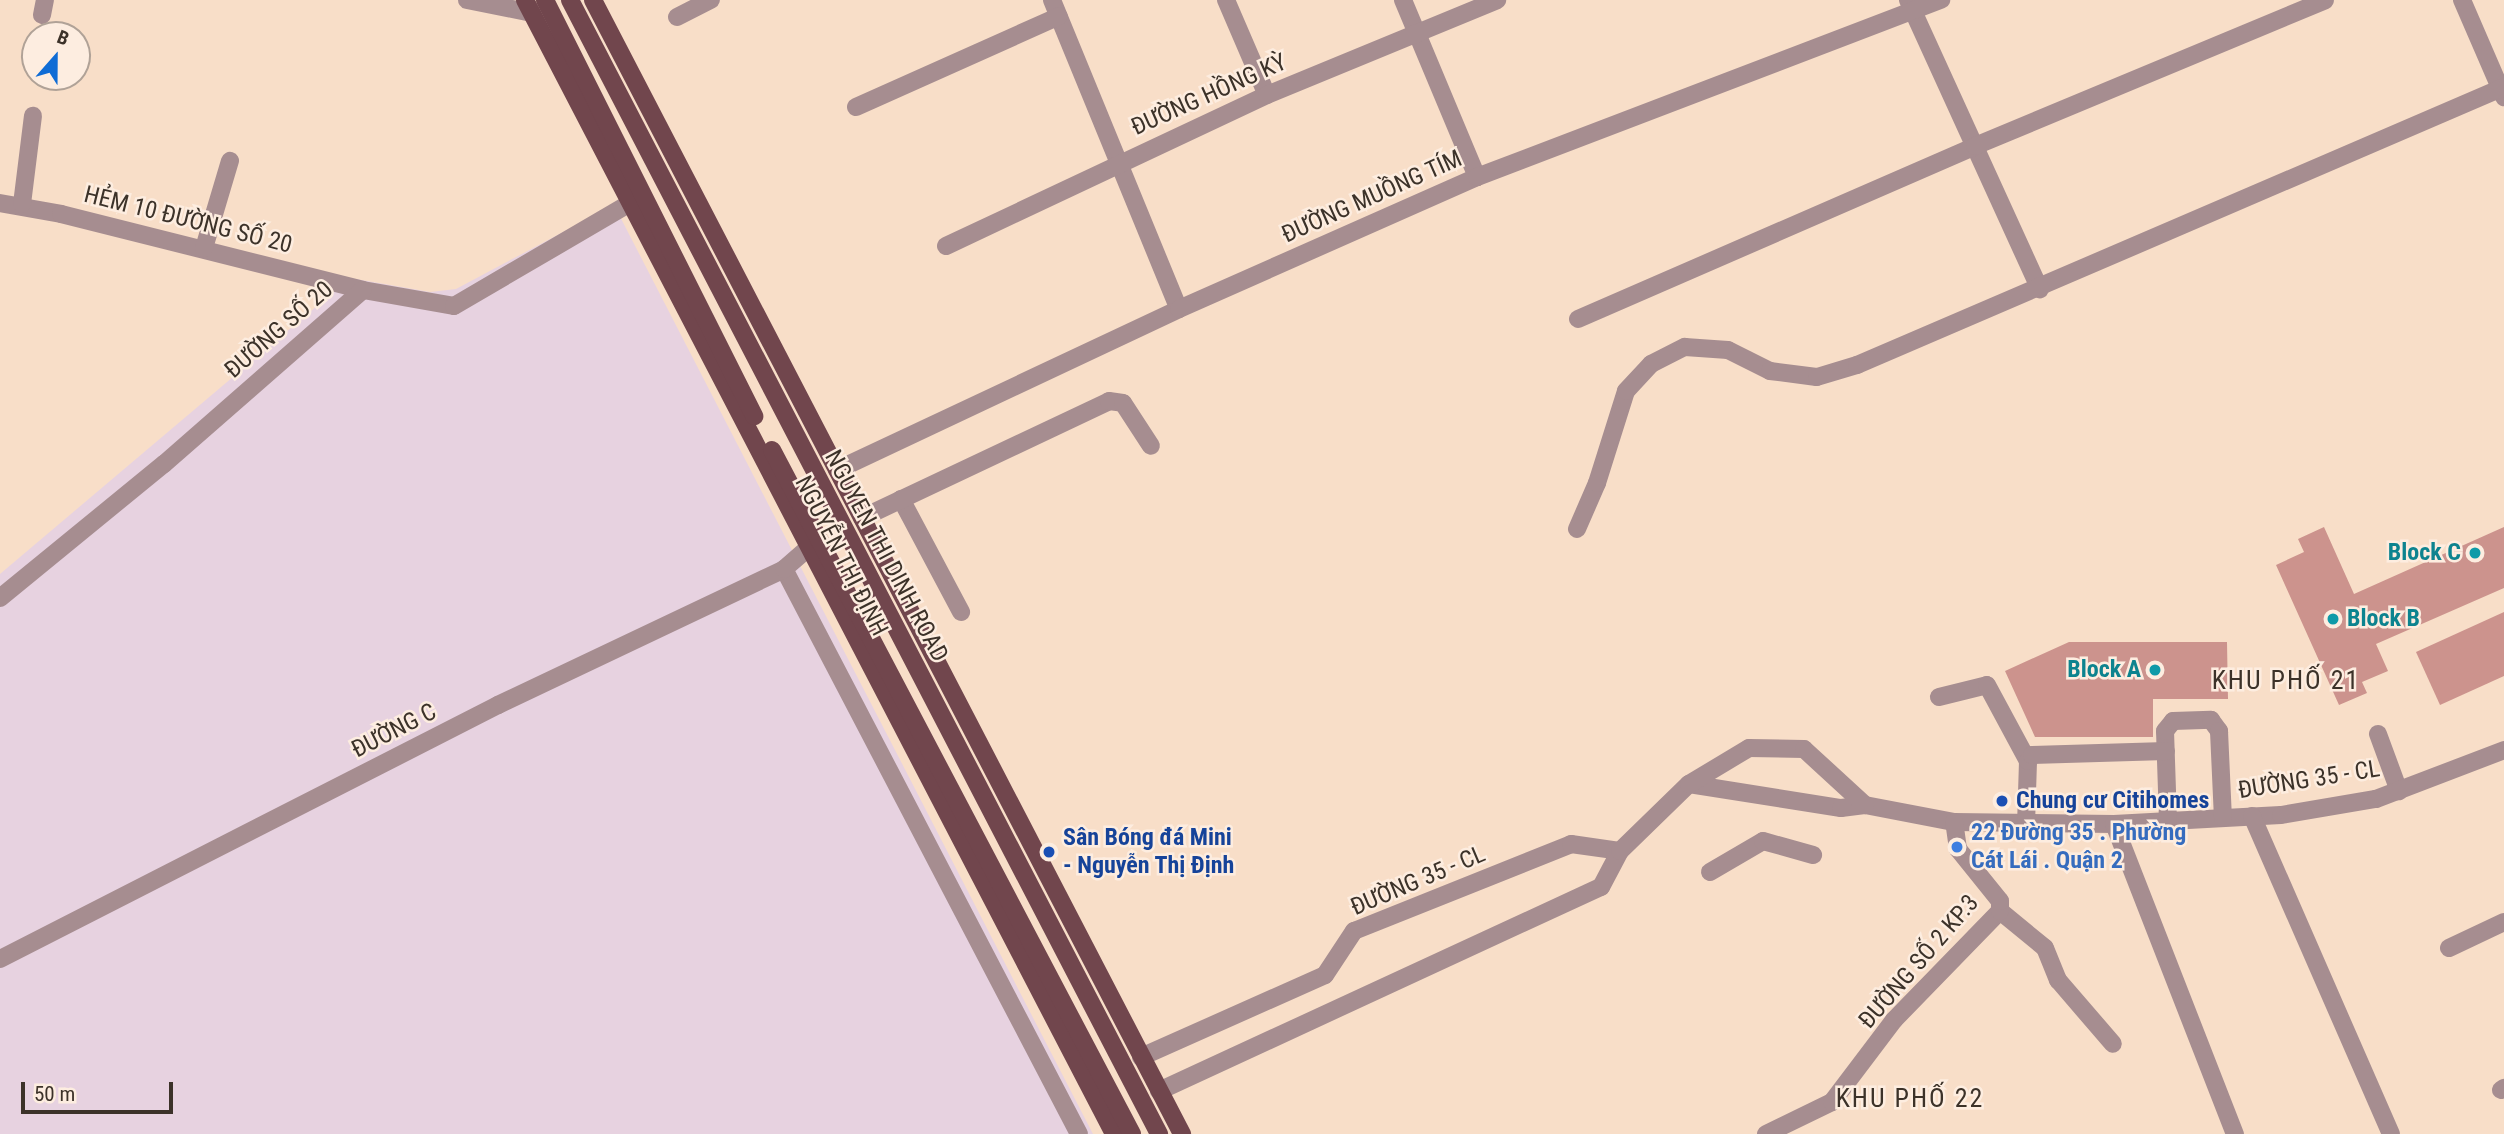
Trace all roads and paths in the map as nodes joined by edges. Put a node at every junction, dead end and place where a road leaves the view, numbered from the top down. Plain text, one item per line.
1 (467, 0) edge
2 (569, 0) edge
3 (593, 0) edge
4 (711, 0) edge
5 (1226, 0) edge
6 (1403, 0) edge
7 (1497, 0) edge
8 (1941, 0) edge
9 (2325, 0) edge
10 (2462, 0) edge
11 (548, 6) edge
12 (1910, 6) edge
13 (528, 7) edge
14 (1056, 8) edge
15 (677, 17) dead end
16 (1417, 34) junction
17 (2503, 91) edge
18 (1268, 95) junction
19 (856, 107) dead end
20 (33, 116) dead end
21 (1975, 146) junction
22 (230, 161) dead end
23 (1120, 161) junction
24 (1477, 177) junction
25 (638, 200) junction
26 (0, 203) edge
27 (22, 204) junction
28 (946, 246) dead end
29 (204, 248) junction
30 (2040, 289) junction
31 (363, 290) junction
32 (1179, 309) junction
33 (1578, 319) dead end
34 (1151, 446) dead end
35 (837, 471) junction
36 (819, 480) junction
37 (789, 495) junction
38 (901, 499) junction
39 (862, 518) junction
40 (844, 528) junction
41 (1577, 529) dead end
42 (814, 544) junction
43 (784, 569) junction
44 (0, 598) edge
45 (961, 612) dead end
46 (1939, 697) dead end
47 (2378, 734) dead end
48 (2504, 750) edge
49 (2166, 751) junction
50 (2028, 761) junction
51 (1689, 784) junction
52 (2399, 791) junction
53 (1865, 805) junction
54 (2252, 816) junction
55 (2223, 818) junction
56 (2168, 821) junction
57 (1954, 822) junction
58 (2114, 824) junction
59 (2026, 825) junction
60 (1620, 851) junction
61 (1813, 855) dead end
62 (1710, 872) dead end
63 (2000, 911) junction
64 (2504, 922) edge
65 (1010, 935) junction
66 (984, 947) junction
67 (2449, 948) dead end
68 (0, 958) edge
69 (2113, 1044) dead end
70 (1133, 1061) junction
71 (1104, 1076) junction
72 (1087, 1083) junction
73 (1159, 1091) junction
74 (1141, 1100) junction
75 (1113, 1121) edge
76 (1079, 1134) edge
77 (1132, 1134) edge
78 (1159, 1134) edge
79 (1181, 1134) edge
80 (1766, 1134) edge
81 (2235, 1134) edge
82 (2391, 1134) edge

1 - 13 street
2 - 36 main road, NGUYEN THI DINH ROAD
3 - 35 main road, NGUYỄN THỊ ĐỊNH
4 - 15 street
5 - 18 street
6 - 16 street
7 - 16 street, ĐƯỜNG HỒNG KỲ
8 - 12 street, ĐƯỜNG MUỒNG TÍM
9 - 21 street
10 - 17 street
11 - 13 main road
11 - 25 main road
12 - 21 street
12 - 24 street, ĐƯỜNG MUỒNG TÍM
13 - 25 main road, NGUYỄN THỊ ĐỊNH
14 - 19 street
14 - 23 street
16 - 18 street, ĐƯỜNG HỒNG KỲ
16 - 24 street
17 - 30 street
18 - 23 street, ĐƯỜNG HỒNG KỲ
20 - 27 street
21 - 30 street
21 - 33 street
22 - 29 street
23 - 28 street, ĐƯỜNG HỒNG KỲ
23 - 32 street
24 - 32 street, ĐƯỜNG MUỒNG TÍM
25 - 31 street, ĐƯỜNG SỐ 20
25 - 37 main road, NGUYỄN THỊ ĐỊNH
26 - 27 street, HẺM 10 ĐƯỜNG SỐ 20
27 - 29 street, HẺM 10 ĐƯỜNG SỐ 20
29 - 31 street, HẺM 10 ĐƯỜNG SỐ 20
30 - 41 street
31 - 44 street, ĐƯỜNG SỐ 20
32 - 35 street, ĐƯỜNG MUỒNG TÍM
34 - 38 street
35 - 36 main road
35 - 39 main road, NGUYỄN THỊ ĐỊNH
36 - 37 main road
36 - 40 main road, NGUYEN THI DINH ROAD
37 - 42 main road, NGUYỄN THỊ ĐỊNH
38 - 39 street
38 - 45 street
39 - 40 main road
39 - 70 main road, NGUYỄN THỊ ĐỊNH
40 - 42 main road
40 - 70 main road, NGUYEN THI DINH ROAD
42 - 43 street, ĐƯỜNG C
42 - 65 main road, NGUYỄN THỊ ĐỊNH
42 - 71 main road
43 - 66 street
43 - 68 street, ĐƯỜNG C
46 - 50 street
47 - 52 street
48 - 52 street, ĐƯỜNG 35 - CL
49 - 50 street
49 - 55 street
49 - 56 street
50 - 59 street
51 - 53 street, ĐƯỜNG 35 - CL
51 - 53 street
51 - 60 street
52 - 54 street, ĐƯỜNG 35 - CL
53 - 57 street, ĐƯỜNG 35 - CL
54 - 55 street, ĐƯỜNG 35 - CL
54 - 82 street
55 - 56 street, ĐƯỜNG 35 - CL
56 - 58 street, ĐƯỜNG 35 - CL
57 - 59 street, ĐƯỜNG 35 - CL
57 - 63 street, ĐƯỜNG SỐ 2 KP.3
58 - 59 street, ĐƯỜNG 35 - CL
58 - 81 street
60 - 70 street, ĐƯỜNG 35 - CL
60 - 73 street
61 - 62 street
63 - 69 street
63 - 80 street, ĐƯỜNG SỐ 2 KP.3
64 - 67 street
65 - 66 street
65 - 72 main road, NGUYỄN THỊ ĐỊNH
66 - 76 street
70 - 71 main road
70 - 73 main road, NGUYỄN THỊ ĐỊNH
70 - 74 main road, NGUYEN THI DINH ROAD
71 - 72 main road
71 - 75 main road
72 - 75 main road, NGUYỄN THỊ ĐỊNH
73 - 74 main road
73 - 79 main road, NGUYỄN THỊ ĐỊNH
74 - 75 main road
74 - 78 main road, NGUYEN THI DINH ROAD
75 - 77 main road

